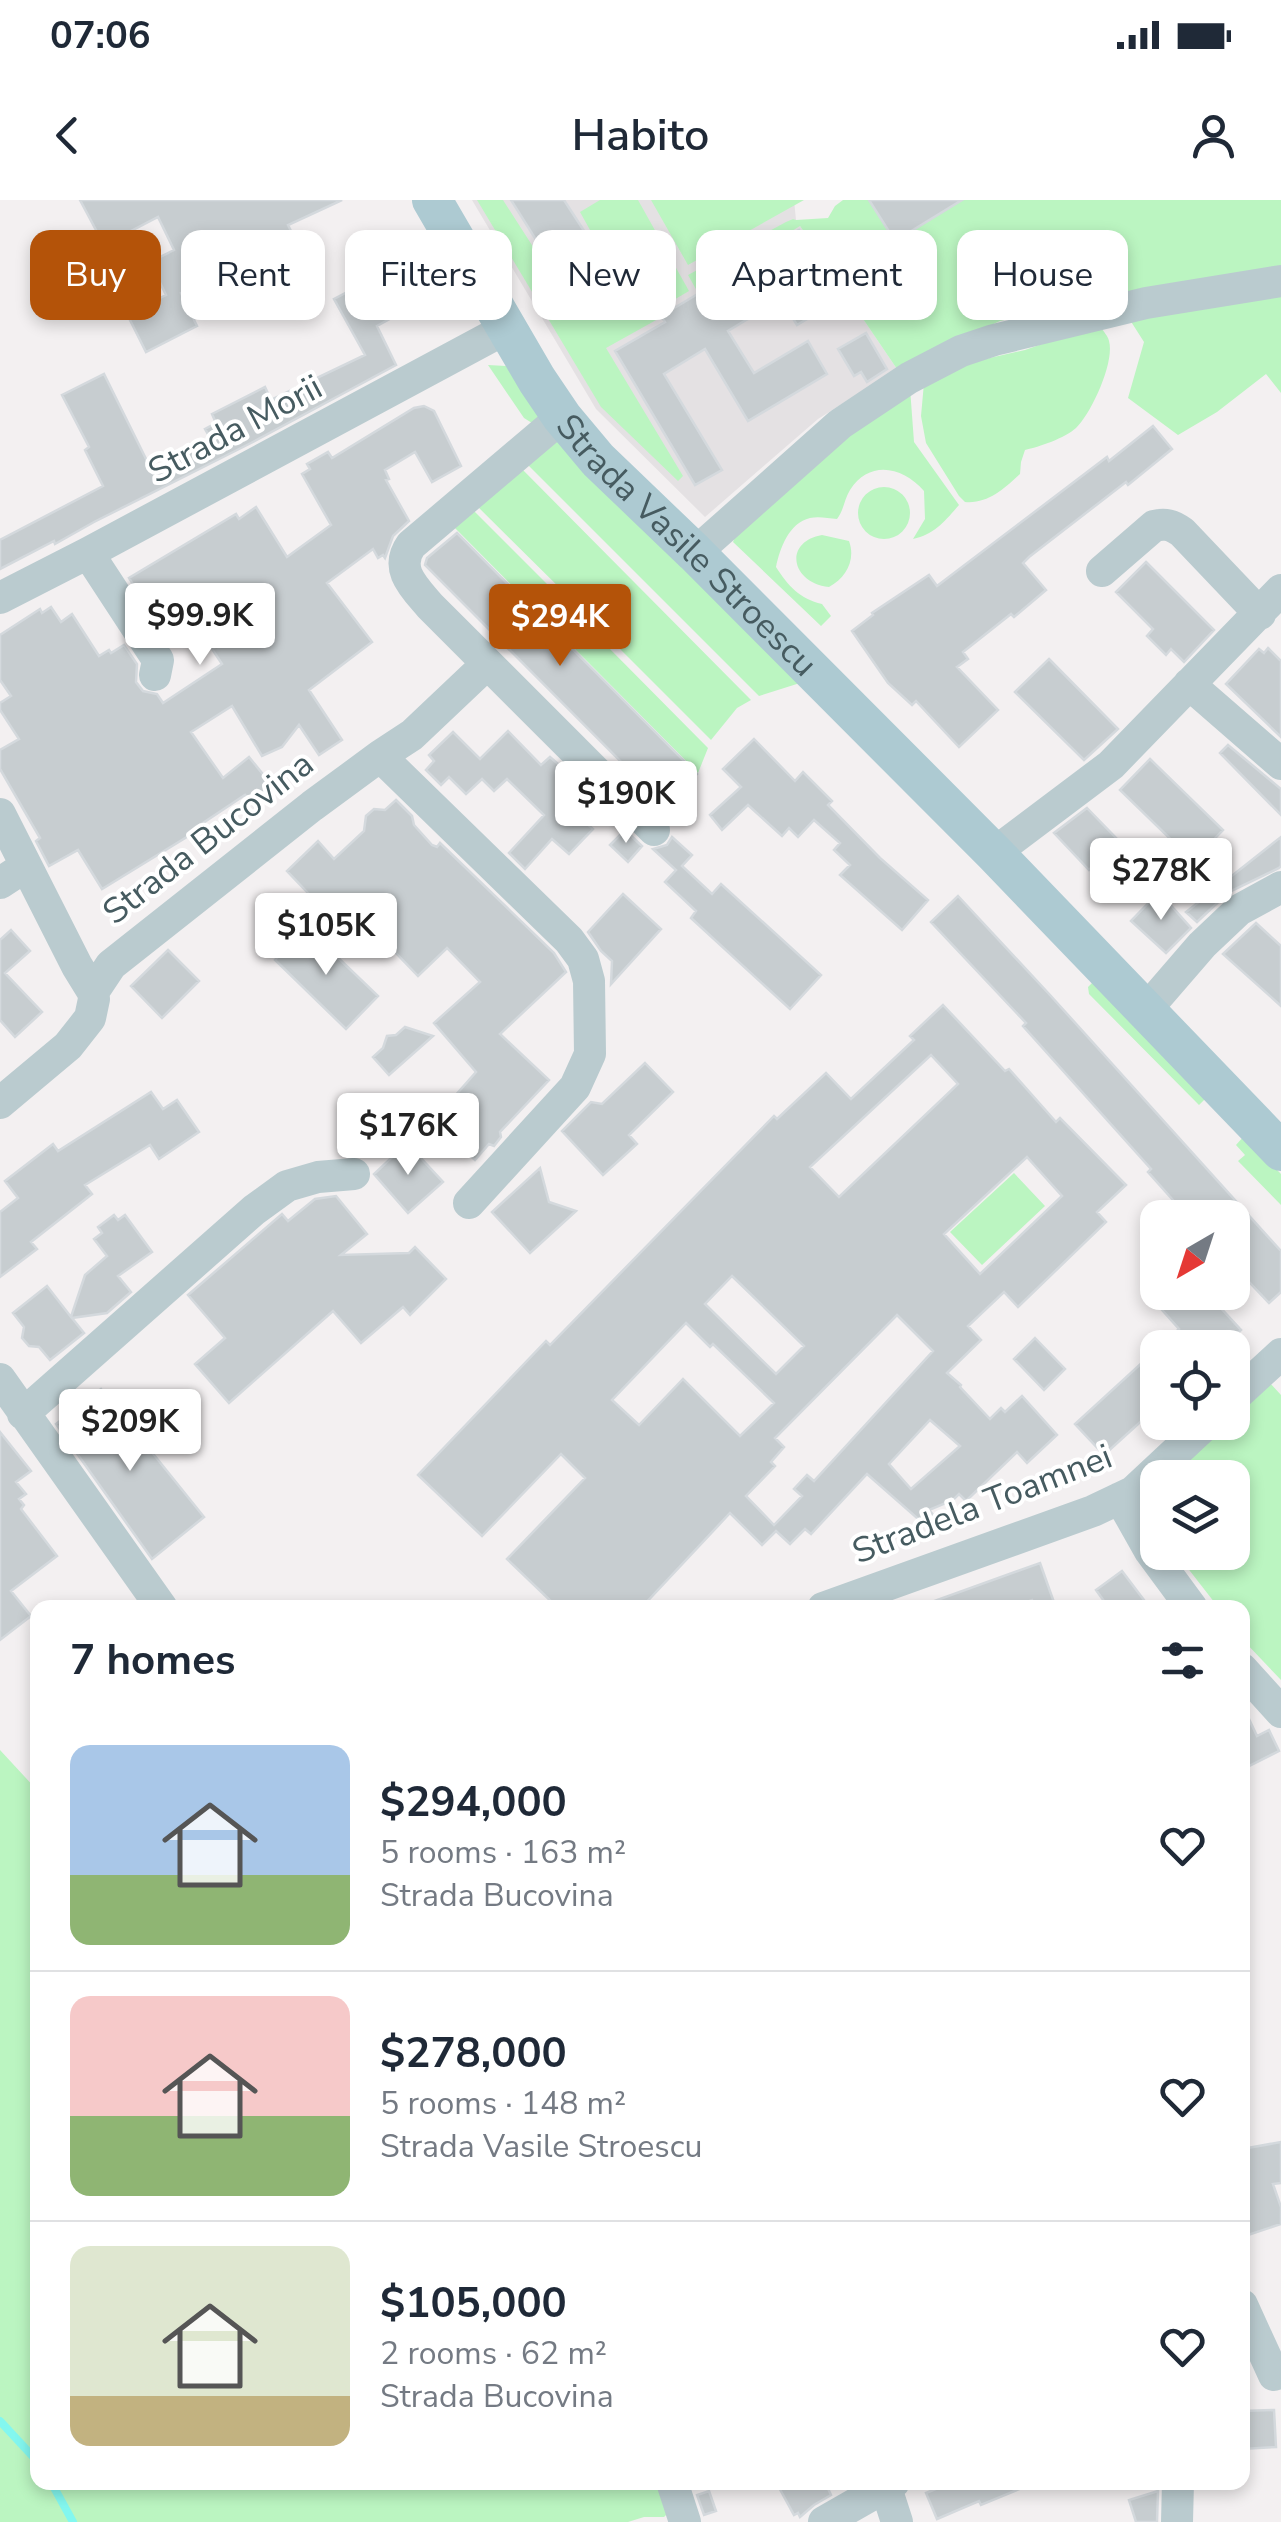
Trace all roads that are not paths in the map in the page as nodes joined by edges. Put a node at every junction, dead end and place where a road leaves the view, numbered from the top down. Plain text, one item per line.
1 (432, 200) edge
2 (1281, 281) edge
3 (507, 328) junction
4 (562, 417) junction
5 (88, 553) junction
6 (695, 553) junction
7 (1102, 571) dead end
8 (0, 598) edge
9 (1274, 600) edge
10 (487, 664) junction
11 (155, 675) dead end
12 (1189, 684) junction
13 (380, 756) junction
14 (1281, 764) edge
15 (0, 814) edge
16 (654, 830) dead end
17 (994, 853) junction
18 (13, 875) edge
19 (1274, 901) edge
20 (93, 992) junction
21 (1145, 1011) junction
22 (0, 1103) edge
23 (1281, 1151) edge
24 (354, 1174) dead end
25 (469, 1203) dead end
26 (1281, 1354) edge
27 (0, 1379) edge
28 (1250, 1382) edge
29 (23, 1414) junction
30 (1189, 1440) edge
31 (1120, 1498) junction
32 (156, 1600) edge
33 (845, 1600) edge
34 (1186, 1600) edge
35 (1250, 1678) edge
36 (1281, 1712) edge
37 (1250, 2330) edge
38 (1266, 2377) edge
39 (675, 2490) edge
40 (881, 2490) edge
41 (891, 2490) edge
42 (1178, 2490) edge
43 (685, 2522) edge
44 (824, 2522) edge
45 (897, 2522) edge
46 (1177, 2522) edge

1 - 3 main road, Strada Vasile Stroescu
2 - 6 street
3 - 4 main road, Strada Vasile Stroescu
3 - 5 street, Strada Morii
4 - 6 main road, Strada Vasile Stroescu
4 - 10 street
5 - 8 street, Strada Morii
5 - 11 street
6 - 17 main road, Strada Vasile Stroescu
7 - 9 street
9 - 12 street
10 - 13 street, Strada Bucovina
10 - 16 street
12 - 14 street
12 - 17 street
13 - 20 street, Strada Bucovina
13 - 25 street
15 - 18 street, Strada Bucovina
17 - 21 main road, Strada Vasile Stroescu
18 - 20 street, Strada Bucovina
19 - 21 street
20 - 22 street, Strada Bucovina
21 - 23 main road, Strada Vasile Stroescu
24 - 29 street
26 - 28 street
27 - 29 street
29 - 32 street
30 - 31 street, Stradela Toamnei
31 - 33 street, Stradela Toamnei
31 - 34 street
35 - 36 street
37 - 38 street
39 - 43 street
40 - 44 street
41 - 45 street
42 - 46 street

